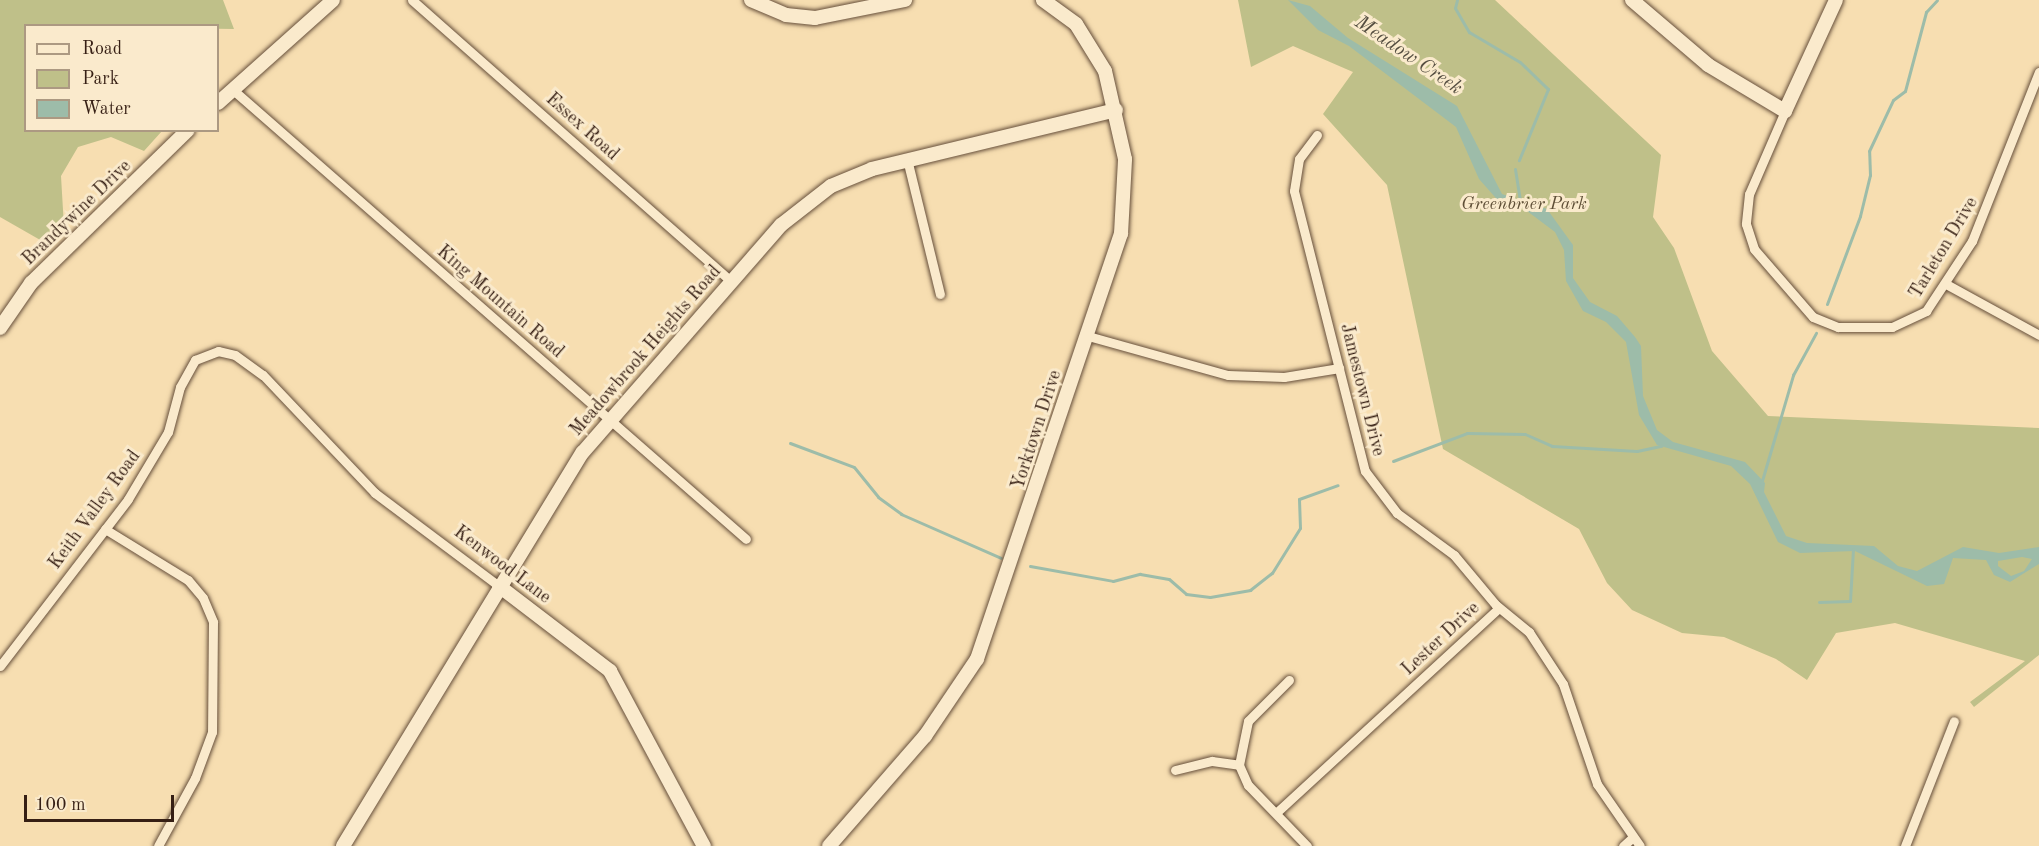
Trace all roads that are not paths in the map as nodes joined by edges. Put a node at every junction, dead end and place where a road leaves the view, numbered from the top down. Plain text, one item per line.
1 (333, 0) edge
2 (412, 0) edge
3 (751, 0) edge
4 (904, 0) edge
5 (1042, 0) edge
6 (1632, 0) edge
7 (1836, 0) edge
8 (2039, 72) edge
9 (232, 89) junction
10 (219, 102) edge
11 (1116, 110) junction
12 (1785, 111) junction
13 (186, 132) edge
14 (1317, 135) dead end
15 (907, 159) junction
16 (730, 280) junction
17 (1946, 284) junction
18 (940, 294) dead end
19 (0, 328) edge
20 (2039, 335) edge
21 (1088, 336) junction
22 (228, 352) joint
23 (1339, 368) junction
24 (608, 419) junction
25 (105, 528) junction
26 (747, 539) dead end
27 (499, 586) junction
28 (1499, 608) junction
29 (0, 666) edge
30 (1288, 680) dead end
31 (1954, 721) dead end
32 (1239, 765) junction
33 (1175, 770) dead end
34 (1278, 812) junction
35 (1633, 837) junction
36 (158, 846) edge
37 (343, 846) edge
38 (704, 846) edge
39 (829, 846) edge
40 (1307, 846) edge
41 (1623, 846) edge
42 (1640, 846) edge
43 (1905, 846) edge

1 - 9 street
2 - 16 street, Essex Road
3 - 4 street
5 - 11 street, Yorktown Drive
6 - 12 street
7 - 12 street
8 - 17 street, Tarleton Drive
9 - 10 street
9 - 24 street, King Mountain Road
11 - 15 street, Meadowbrook Heights Road
11 - 21 street, Yorktown Drive
12 - 17 street, Tarleton Drive
13 - 19 street, Brandywine Drive
14 - 23 street, Jamestown Drive
15 - 16 street, Meadowbrook Heights Road
15 - 18 street
16 - 24 street, Meadowbrook Heights Road
17 - 20 street
21 - 23 street
21 - 39 street, Yorktown Drive
22 - 25 street, Keith Valley Road
22 - 27 street, Kenwood Lane
23 - 28 street, Jamestown Drive
24 - 26 street, King Mountain Road
24 - 27 street, Meadowbrook Heights Road
25 - 29 street, Keith Valley Road
25 - 36 street
27 - 37 street, Meadowbrook Heights Road
27 - 38 street, Kenwood Lane
28 - 34 street, Lester Drive
28 - 35 street, Lester Drive
30 - 32 street
31 - 43 street
32 - 33 street
32 - 34 street
34 - 40 street
35 - 41 street
35 - 42 street, Lester Drive

